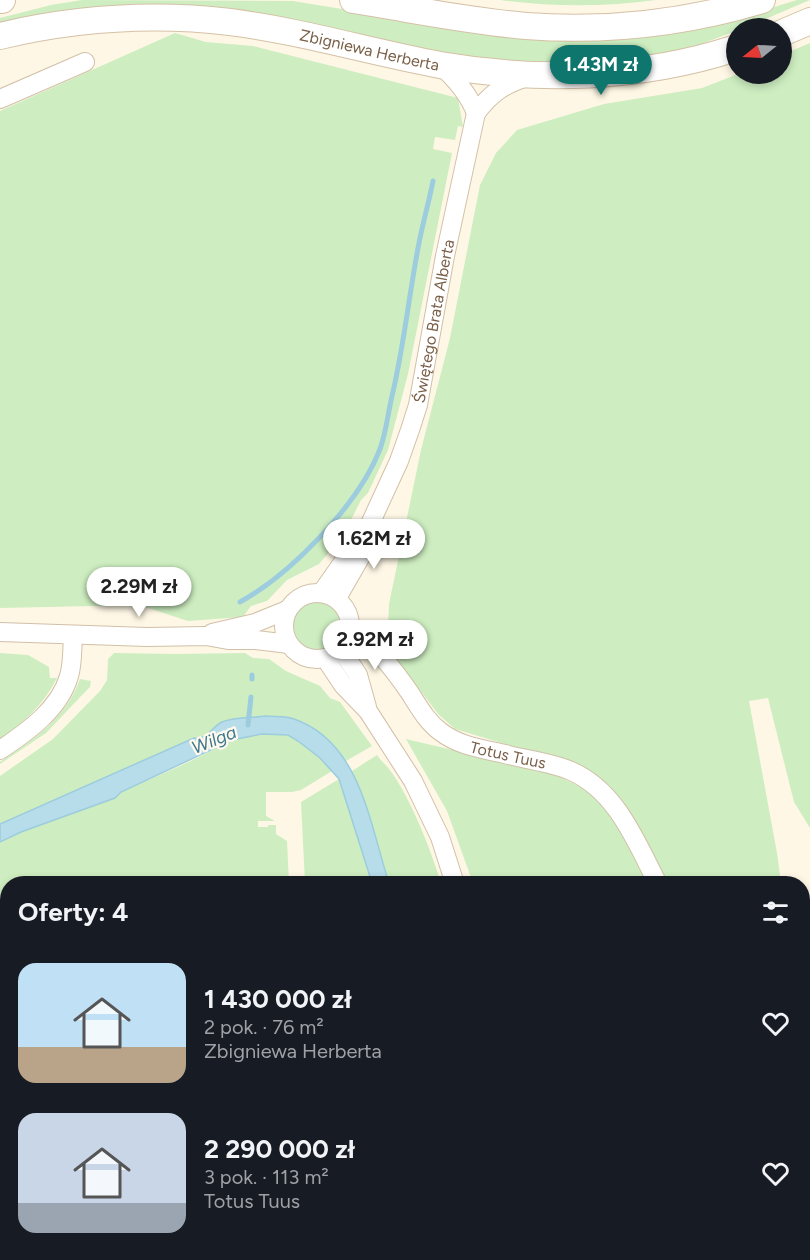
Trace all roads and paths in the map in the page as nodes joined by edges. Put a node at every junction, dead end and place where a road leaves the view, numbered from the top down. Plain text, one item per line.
1 (353, 0) edge
2 (762, 0) edge
3 (810, 21) edge
4 (792, 29) edge
5 (0, 36) edge
6 (726, 50) edge
7 (85, 62) dead end
8 (438, 64) junction
9 (531, 75) junction
10 (0, 99) edge
11 (476, 113) junction
12 (330, 595) junction
13 (287, 610) junction
14 (0, 632) edge
15 (350, 632) junction
16 (73, 635) junction
17 (206, 636) junction
18 (289, 644) junction
19 (341, 650) junction
20 (325, 658) junction
21 (368, 711) junction
22 (0, 750) edge
23 (454, 876) edge
24 (654, 876) edge

1 - 2 main road
3 - 4 main road
5 - 8 main road, Zbigniewa Herberta
6 - 9 main road, Zbigniewa Herberta
7 - 10 street
8 - 9 main road, Zbigniewa Herberta
8 - 11 street
9 - 11 street
11 - 12 street, Świętego Brata Alberta
12 - 13 street
12 - 15 street
13 - 17 street
13 - 18 street
14 - 16 street
15 - 19 street
15 - 24 street, Totus Tuus
16 - 17 street
16 - 22 street
17 - 18 street
18 - 20 street
19 - 20 street
19 - 21 street
20 - 21 street
21 - 23 street

